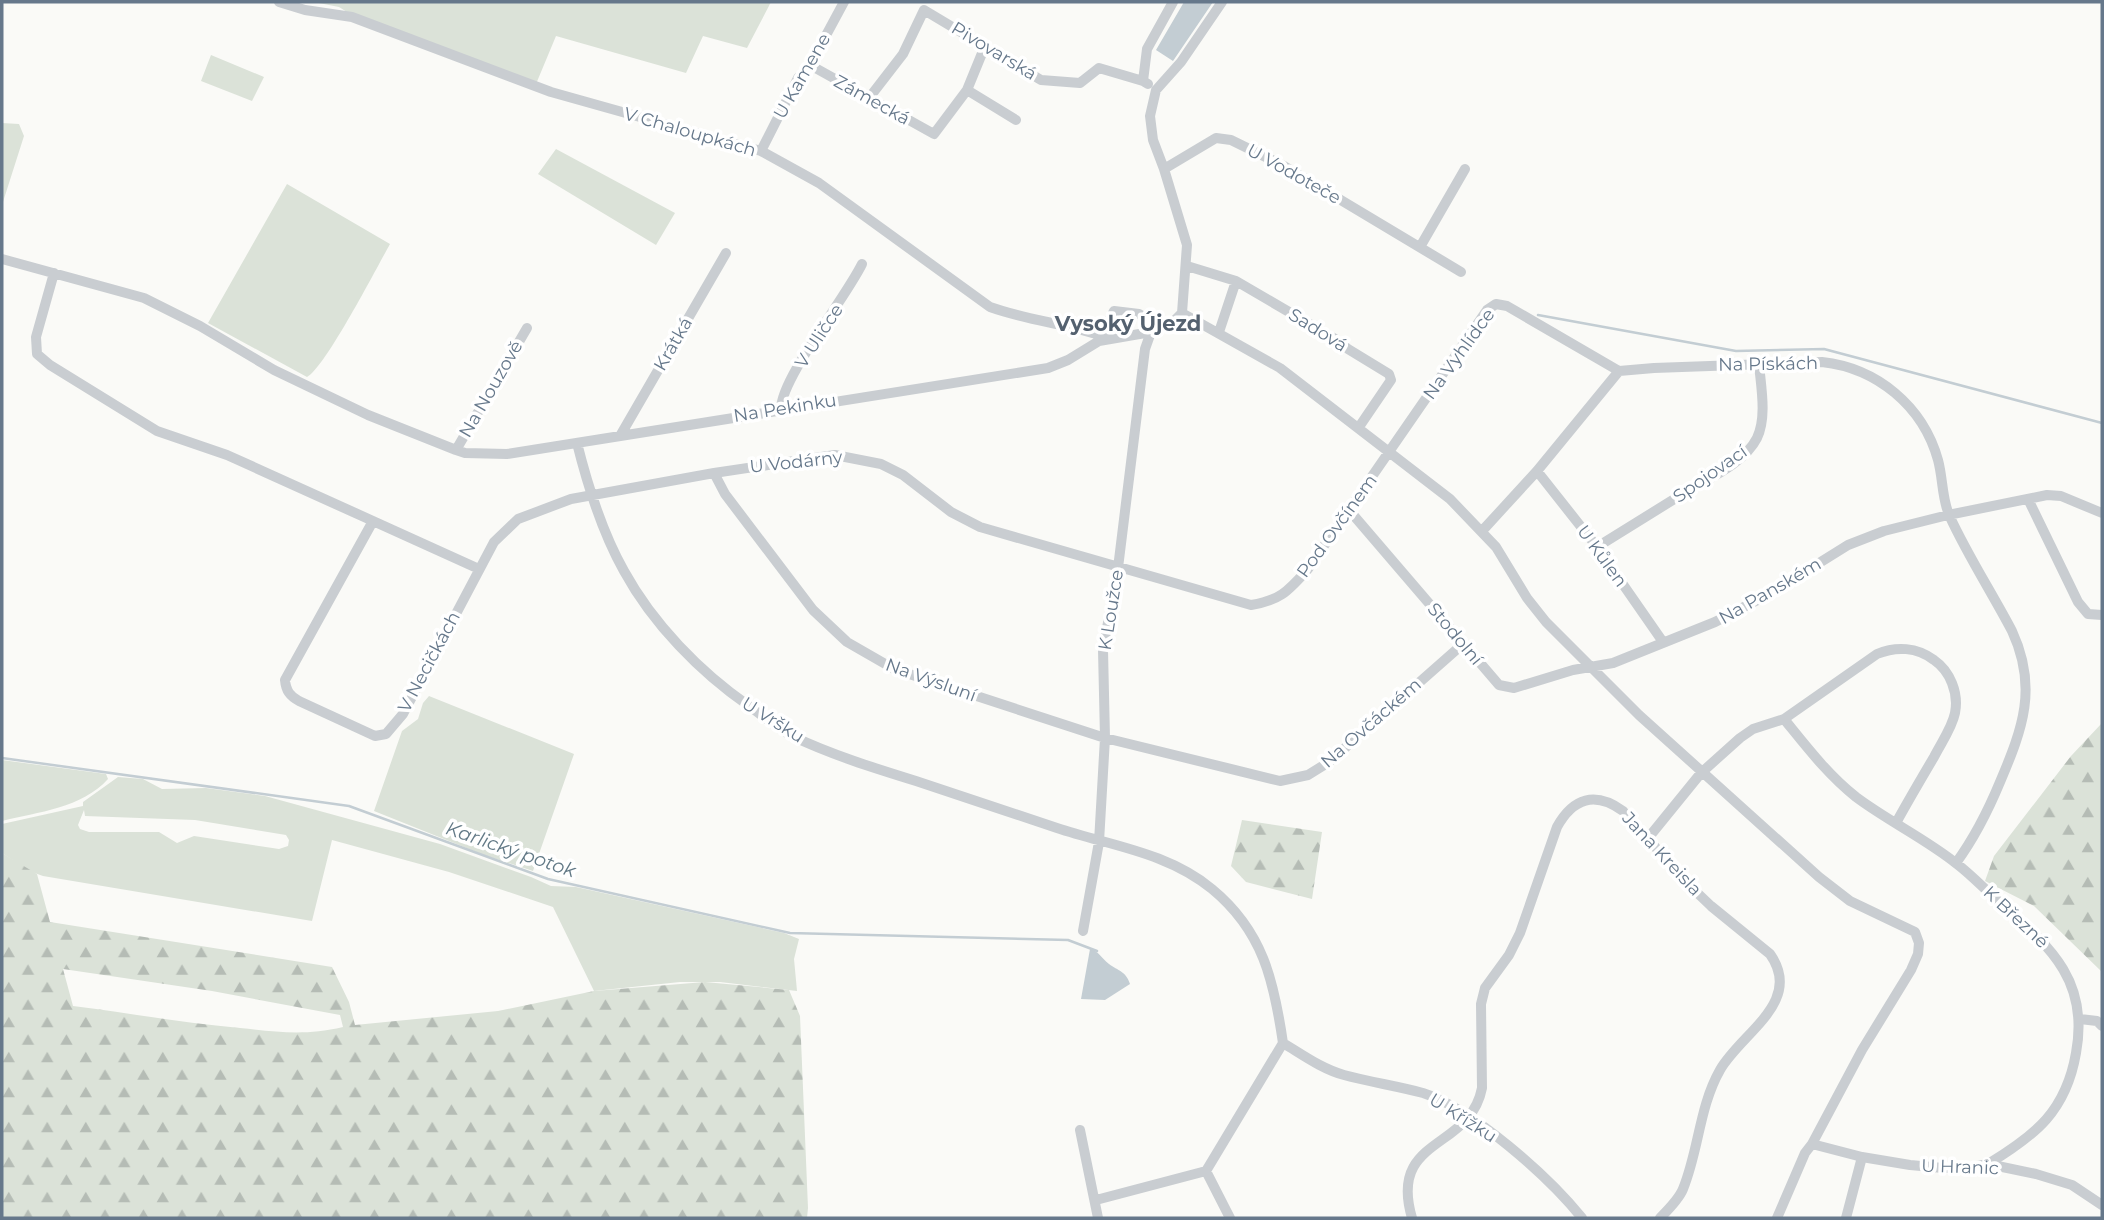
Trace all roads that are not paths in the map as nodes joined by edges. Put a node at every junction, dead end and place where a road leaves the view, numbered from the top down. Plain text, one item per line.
1 (279, 2) edge
2 (844, 2) edge
3 (1173, 2) edge
4 (1222, 2) edge
5 (924, 6) edge
6 (985, 47) junction
7 (810, 65) junction
8 (1143, 81) junction
9 (967, 90) junction
10 (1156, 90) junction
11 (869, 98) junction
12 (1016, 120) dead end
13 (761, 151) junction
14 (1164, 169) junction
15 (1465, 169) dead end
16 (1420, 247) junction
17 (726, 253) dead end
18 (2, 259) edge
19 (862, 264) dead end
20 (1186, 266) junction
21 (1461, 272) dead end
22 (54, 273) junction
23 (1236, 281) junction
24 (1182, 313) junction
25 (527, 328) dead end
26 (1151, 332) junction
27 (1219, 332) junction
28 (1109, 338) junction
29 (1759, 364) junction
30 (1619, 371) junction
31 (781, 409) junction
32 (1359, 427) junction
33 (620, 436) junction
34 (577, 443) junction
35 (456, 450) junction
36 (1390, 451) junction
37 (1537, 471) junction
38 (715, 473) junction
39 (591, 496) junction
40 (2028, 499) junction
41 (1349, 510) junction
42 (2102, 513) edge
43 (1948, 515) junction
44 (373, 521) junction
45 (1482, 531) junction
46 (1597, 547) junction
47 (1118, 568) junction
48 (479, 569) junction
49 (2102, 615) edge
50 (1663, 642) junction
51 (1464, 643) junction
52 (1591, 666) junction
53 (1784, 719) junction
54 (1105, 738) junction
55 (1700, 773) junction
56 (1896, 823) junction
57 (1649, 837) junction
58 (1099, 842) junction
59 (1956, 863) junction
60 (1083, 931) dead end
61 (2080, 1019) junction
62 (2102, 1026) edge
63 (1283, 1043) junction
64 (1468, 1118) junction
65 (1080, 1130) dead end
66 (1812, 1144) junction
67 (1862, 1157) junction
68 (1988, 1164) junction
69 (1206, 1171) junction
70 (1096, 1200) junction
71 (2102, 1205) edge
72 (1098, 1218) edge
73 (1230, 1218) edge
74 (1412, 1218) edge
75 (1582, 1218) edge
76 (1660, 1218) edge
77 (1777, 1218) edge
78 (1846, 1218) edge

1 - 13 street, V Chaloupkách
2 - 7 street, U Kamene
3 - 8 street
4 - 10 street
5 - 6 street, Pivovarská
5 - 11 street, Pivovarská
6 - 8 street, Pivovarská
6 - 9 street
7 - 11 street, Zámecká
7 - 13 street, U Kamene
8 - 10 street
9 - 11 street, Zámecká
9 - 12 street
10 - 14 street
13 - 28 street, V Chaloupkách
14 - 16 street, U Vodoteče
14 - 20 street
15 - 16 street
16 - 21 street, U Vodoteče
17 - 33 street, Krátká
18 - 22 street, Na Pekinku
19 - 31 street, V Uličce
20 - 23 street, Sadová
20 - 24 street
22 - 35 street, Na Pekinku
22 - 44 street
23 - 27 street
23 - 32 street, Sadová
24 - 26 street
24 - 27 street
25 - 35 street, Na Nouzově
26 - 28 street
26 - 28 street
26 - 47 street, K Loužce
27 - 32 street
28 - 31 street, Na Pekinku
29 - 30 street, Na Pískách
29 - 43 street, Na Pískách
29 - 46 street, Spojovací
30 - 36 street, Na Vyhlídce
30 - 37 street
31 - 33 street, Na Pekinku
32 - 36 street
33 - 34 street, Na Pekinku
34 - 35 street, Na Pekinku
34 - 39 street, U Vršku
36 - 41 street, Pod Ovčínem
36 - 45 street
37 - 45 street
37 - 46 street, U Kůlen
38 - 39 street, U Vodárny
38 - 47 street, U Vodárny
38 - 54 street, Na Výsluní
39 - 48 street, U Vodárny
39 - 58 street, U Vršku
40 - 42 street, Na Panském
40 - 43 street, Na Panském
40 - 49 street
41 - 47 street, Pod Ovčínem
41 - 51 street, Stodolní
43 - 50 street, Na Panském
43 - 59 street, Na Pískách
44 - 48 street
44 - 48 street, V Necičkách
45 - 52 street
46 - 50 street, U Kůlen
47 - 54 street, K Loužce
50 - 52 street, Na Panském
51 - 52 street, Stodolní
51 - 54 street, Na Ovčáckém
52 - 55 street
53 - 55 street
53 - 56 street, K Březné
53 - 56 street
54 - 58 street, K Loužce
55 - 57 street
55 - 66 street
56 - 59 street, K Březné
57 - 64 street, Jana Kreisla
57 - 76 street, Jana Kreisla
58 - 60 street, K Loužce
58 - 63 street, U Vršku
59 - 61 street, K Březné
61 - 62 street
61 - 68 street, K Březné
63 - 64 street, U Křížku
63 - 69 street
64 - 74 street
64 - 75 street, U Křížku
65 - 70 street
66 - 67 street, U Hranic
66 - 77 street
67 - 68 street, U Hranic
67 - 78 street
68 - 71 street, U Hranic
69 - 70 street
69 - 73 street
70 - 72 street

